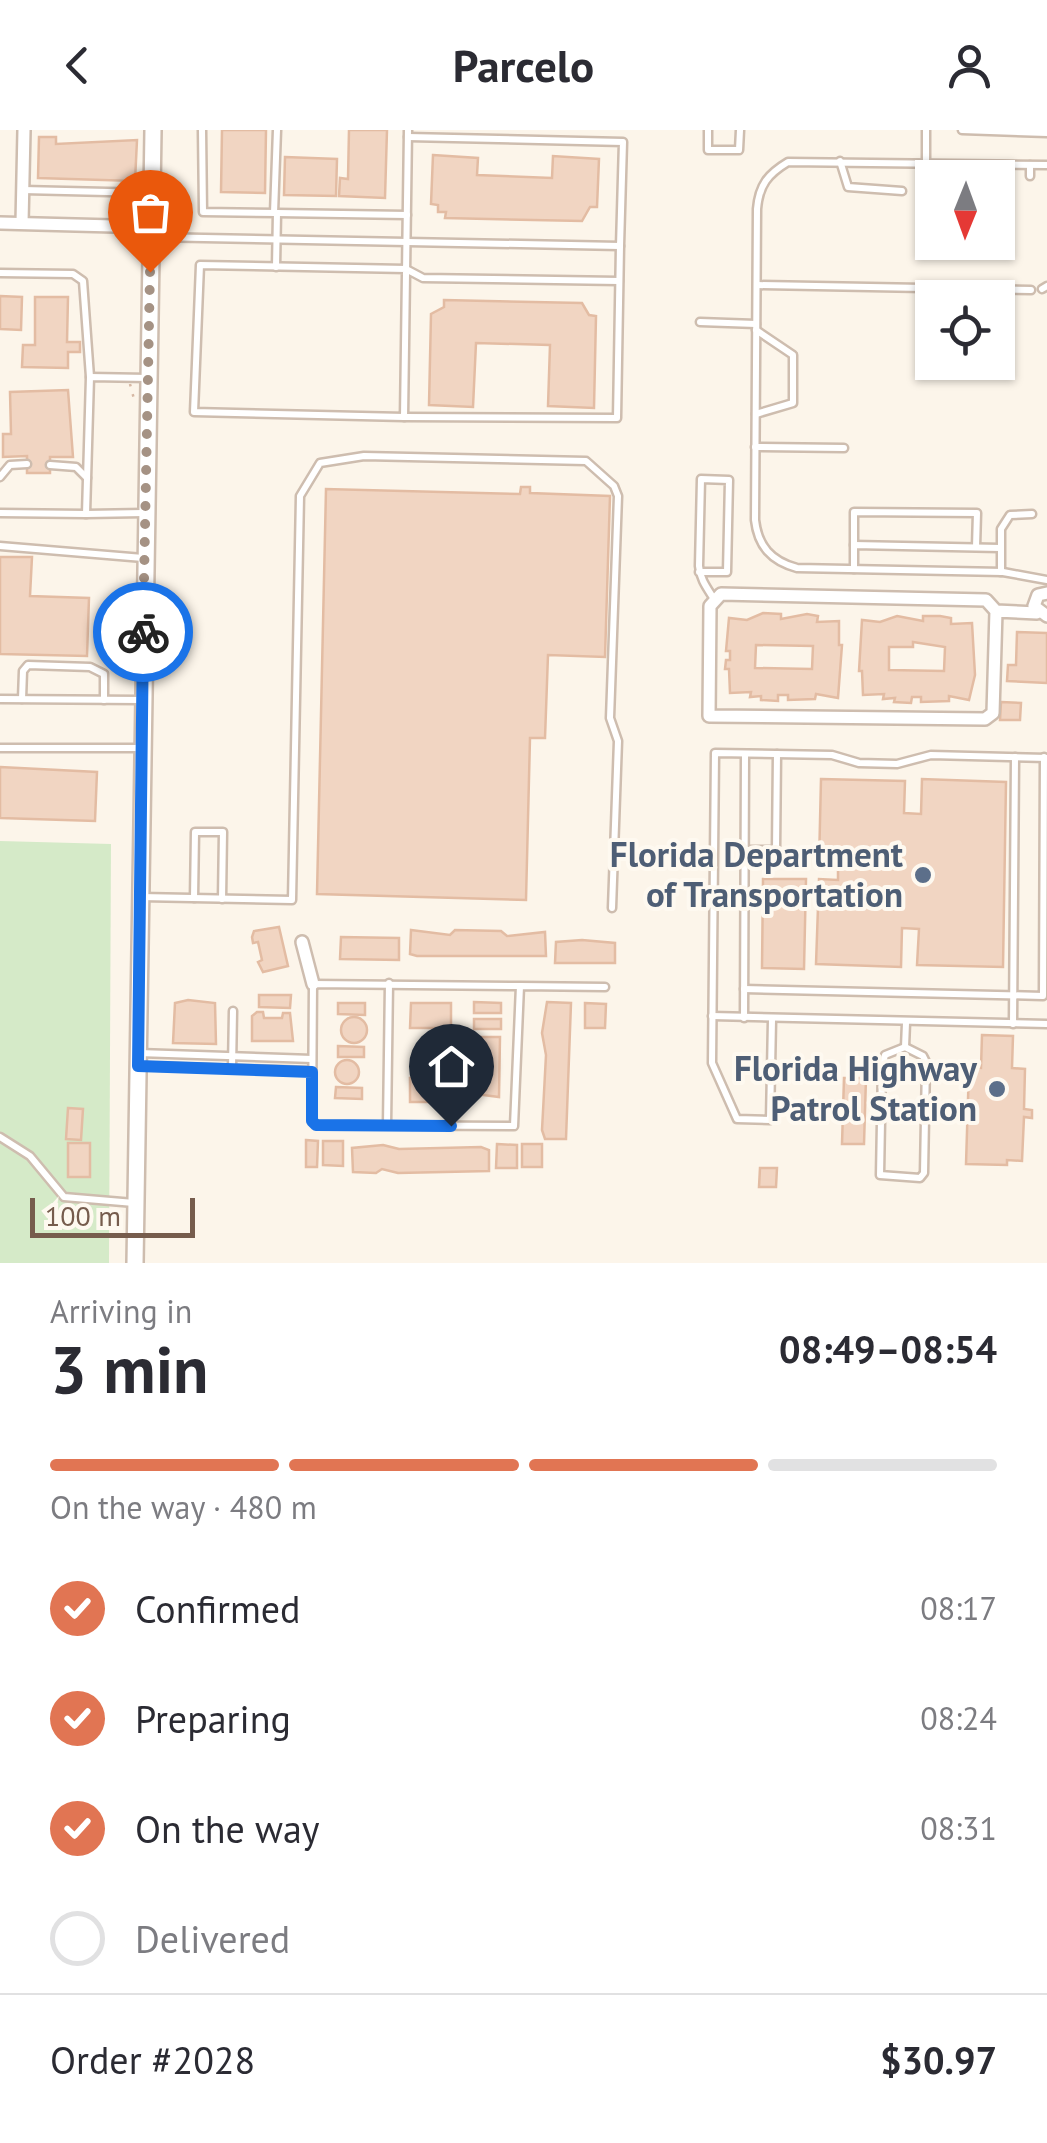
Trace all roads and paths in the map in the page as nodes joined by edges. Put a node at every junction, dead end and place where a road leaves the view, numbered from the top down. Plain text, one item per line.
1 (24, 130) edge
2 (152, 130) edge
3 (202, 130) edge
4 (277, 130) edge
5 (708, 130) edge
6 (740, 130) edge
7 (926, 130) edge
8 (962, 130) edge
9 (1047, 132) edge
10 (408, 134) edge
11 (926, 160) edge
12 (840, 161) junction
13 (915, 163) edge
14 (1015, 165) edge
15 (1030, 165) junction
16 (1047, 165) edge
17 (1030, 176) dead end
18 (23, 190) junction
19 (902, 191) dead end
20 (152, 193) junction
21 (276, 213) junction
22 (407, 215) junction
23 (0, 223) edge
24 (22, 223) junction
25 (151, 232) junction
26 (277, 238) junction
27 (406, 242) junction
28 (620, 246) junction
29 (276, 267) junction
30 (406, 269) junction
31 (0, 273) edge
32 (620, 281) junction
33 (757, 285) junction
34 (1031, 290) dead end
35 (700, 322) dead end
36 (756, 327) junction
37 (90, 378) junction
38 (148, 378) junction
39 (756, 414) junction
40 (404, 417) junction
41 (755, 447) junction
42 (844, 448) dead end
43 (27, 464) dead end
44 (50, 465) dead end
45 (0, 477) edge
46 (87, 478) junction
47 (0, 513) edge
48 (146, 513) junction
49 (86, 514) junction
50 (1032, 514) dead end
51 (854, 545) junction
52 (0, 546) edge
53 (976, 547) junction
54 (1000, 548) junction
55 (145, 558) junction
56 (854, 569) junction
57 (700, 572) junction
58 (1000, 572) junction
59 (1047, 580) edge
60 (1047, 593) edge
61 (715, 600) junction
62 (996, 611) junction
63 (1042, 614) edge
64 (0, 699) edge
65 (22, 699) junction
66 (104, 700) junction
67 (142, 700) junction
68 (0, 748) edge
69 (142, 748) junction
70 (745, 754) junction
71 (777, 754) junction
72 (1015, 757) junction
73 (1046, 758) edge
74 (744, 850) junction
75 (140, 897) junction
76 (194, 898) junction
77 (222, 899) junction
78 (612, 908) dead end
79 (302, 942) dead end
80 (390, 983) junction
81 (312, 984) junction
82 (520, 986) junction
83 (605, 987) dead end
84 (744, 989) junction
85 (1013, 995) junction
86 (232, 1012) dead end
87 (712, 1016) junction
88 (744, 1018) junction
89 (772, 1020) junction
90 (906, 1023) junction
91 (1013, 1024) junction
92 (1047, 1024) edge
93 (905, 1047) junction
94 (232, 1054) junction
95 (312, 1058) junction
96 (138, 1060) junction
97 (232, 1068) junction
98 (312, 1072) junction
99 (387, 1126) junction
100 (0, 1137) edge
101 (136, 1202) junction
102 (135, 1263) edge

1 - 18 street
2 - 20 street
3 - 21 lane
4 - 21 lane
5 - 6 lane
7 - 11 lane
8 - 9 lane
10 - 22 lane
10 - 28 lane
12 - 13 lane
12 - 19 lane
12 - 33 lane
14 - 15 lane
15 - 16 lane
15 - 17 lane
18 - 20 lane
18 - 24 street
20 - 25 street
21 - 22 lane
21 - 26 lane
22 - 27 lane
23 - 24 street
24 - 25 street
25 - 26 lane
25 - 38 street
26 - 27 lane
26 - 29 lane
27 - 28 lane
27 - 30 lane
28 - 32 lane
29 - 30 lane
29 - 40 lane
30 - 32 lane
30 - 40 lane
31 - 37 lane
32 - 40 lane
33 - 34 lane
33 - 36 lane
35 - 36 lane
36 - 39 lane
36 - 39 lane
37 - 38 lane
37 - 46 lane
38 - 48 street
39 - 41 lane
41 - 42 lane
41 - 56 lane
43 - 45 lane
44 - 46 lane
46 - 49 lane
47 - 49 lane
48 - 49 lane
48 - 55 street
50 - 54 lane
51 - 53 lane
51 - 53 lane
51 - 56 lane
52 - 55 lane
53 - 54 lane
54 - 58 lane
55 - 67 street
56 - 58 lane
57 - 57 lane
57 - 61 lane
58 - 59 lane
60 - 63 street
61 - 62 street
61 - 62 street
62 - 63 street
64 - 65 lane
65 - 66 lane
65 - 66 lane
66 - 67 lane
67 - 69 street
68 - 69 lane
69 - 75 street
70 - 71 lane
70 - 74 lane
70 - 87 lane
71 - 72 lane
71 - 74 lane
72 - 73 lane
72 - 85 lane
73 - 85 lane
74 - 84 lane
75 - 76 lane
75 - 96 street
76 - 77 lane
76 - 77 lane
77 - 78 lane
79 - 81 street
80 - 81 lane
80 - 82 lane
80 - 99 lane
81 - 95 lane
82 - 83 lane
82 - 99 lane
84 - 85 lane
84 - 88 lane
85 - 91 lane
86 - 94 lane
87 - 88 lane
87 - 89 lane
88 - 89 lane
89 - 90 lane
90 - 91 lane
90 - 93 lane
91 - 92 lane
93 - 93 lane
94 - 95 lane
94 - 96 lane
94 - 97 lane
95 - 98 lane
96 - 97 lane
96 - 101 street
97 - 98 lane
98 - 99 lane
100 - 101 lane
101 - 102 street

